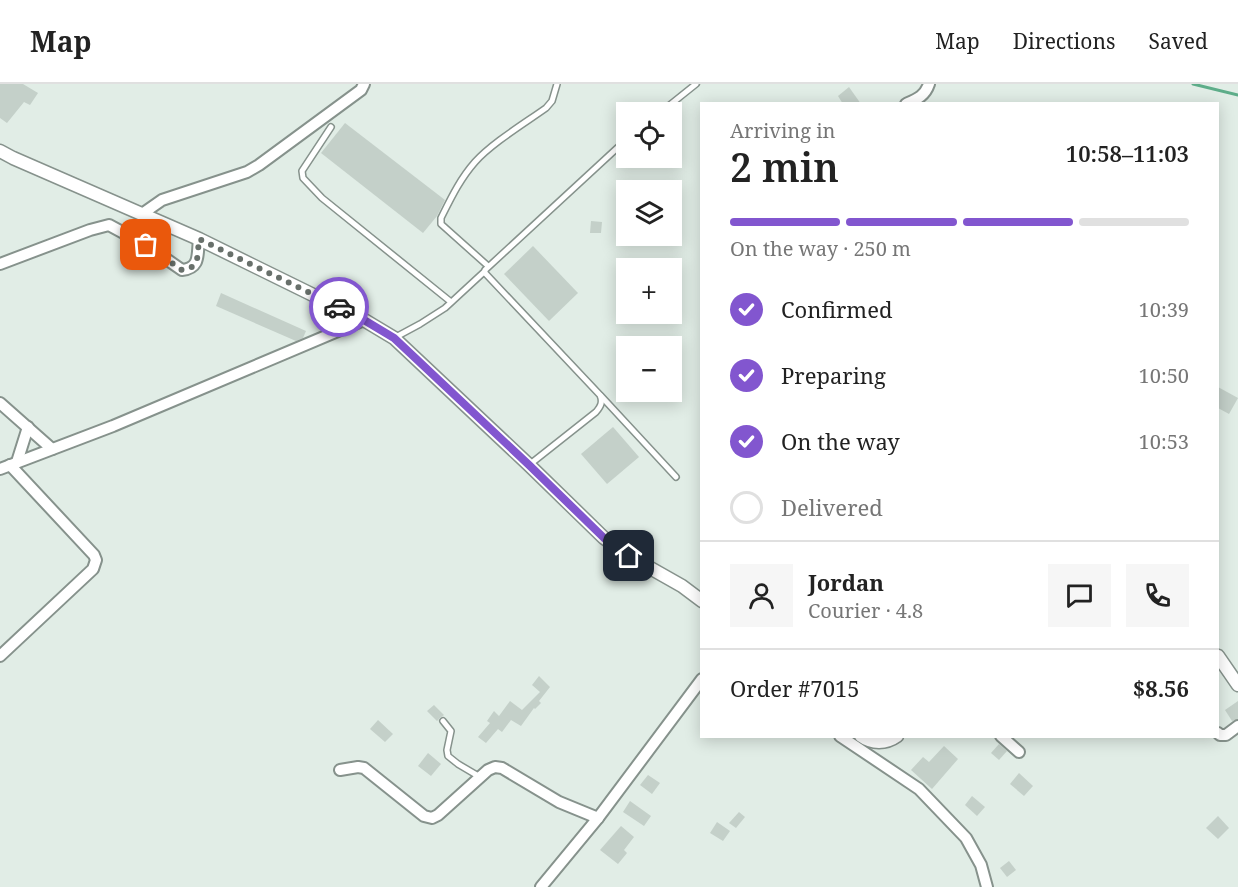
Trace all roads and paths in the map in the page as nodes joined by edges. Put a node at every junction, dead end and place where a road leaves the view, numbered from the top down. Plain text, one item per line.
1 (364, 84) edge
2 (557, 84) edge
3 (696, 84) edge
4 (928, 84) edge
5 (674, 102) edge
6 (911, 102) edge
7 (331, 127) dead end
8 (616, 150) edge
9 (0, 151) edge
10 (142, 214) junction
11 (199, 239) junction
12 (0, 264) edge
13 (486, 269) junction
14 (451, 302) junction
15 (364, 320) junction
16 (394, 338) junction
17 (600, 395) junction
18 (0, 403) edge
19 (28, 428) junction
20 (52, 449) junction
21 (9, 465) edge
22 (529, 465) junction
23 (676, 477) dead end
24 (700, 600) edge
25 (0, 656) edge
26 (1219, 657) edge
27 (700, 682) edge
28 (1238, 685) edge
29 (443, 721) dead end
30 (1238, 726) edge
31 (1219, 734) edge
32 (843, 738) edge
33 (864, 738) edge
34 (894, 738) edge
35 (1003, 738) edge
36 (1019, 752) dead end
37 (340, 770) dead end
38 (480, 777) junction
39 (598, 818) junction
40 (541, 887) edge
41 (987, 887) edge

1 - 10 street
2 - 13 lane
3 - 5 lane
4 - 6 street
7 - 14 lane
8 - 13 lane
9 - 10 street
10 - 11 street
11 - 12 street
11 - 15 street
13 - 14 lane
13 - 17 lane
14 - 16 lane
15 - 16 street
15 - 20 street
16 - 22 street
17 - 22 lane
17 - 23 lane
18 - 19 street
19 - 20 street
19 - 21 street
20 - 21 street
21 - 25 street
22 - 24 street
26 - 28 street
27 - 39 street
29 - 38 lane
30 - 31 street
32 - 41 street
33 - 34 street
35 - 36 street
37 - 38 street
38 - 39 street
39 - 40 street

